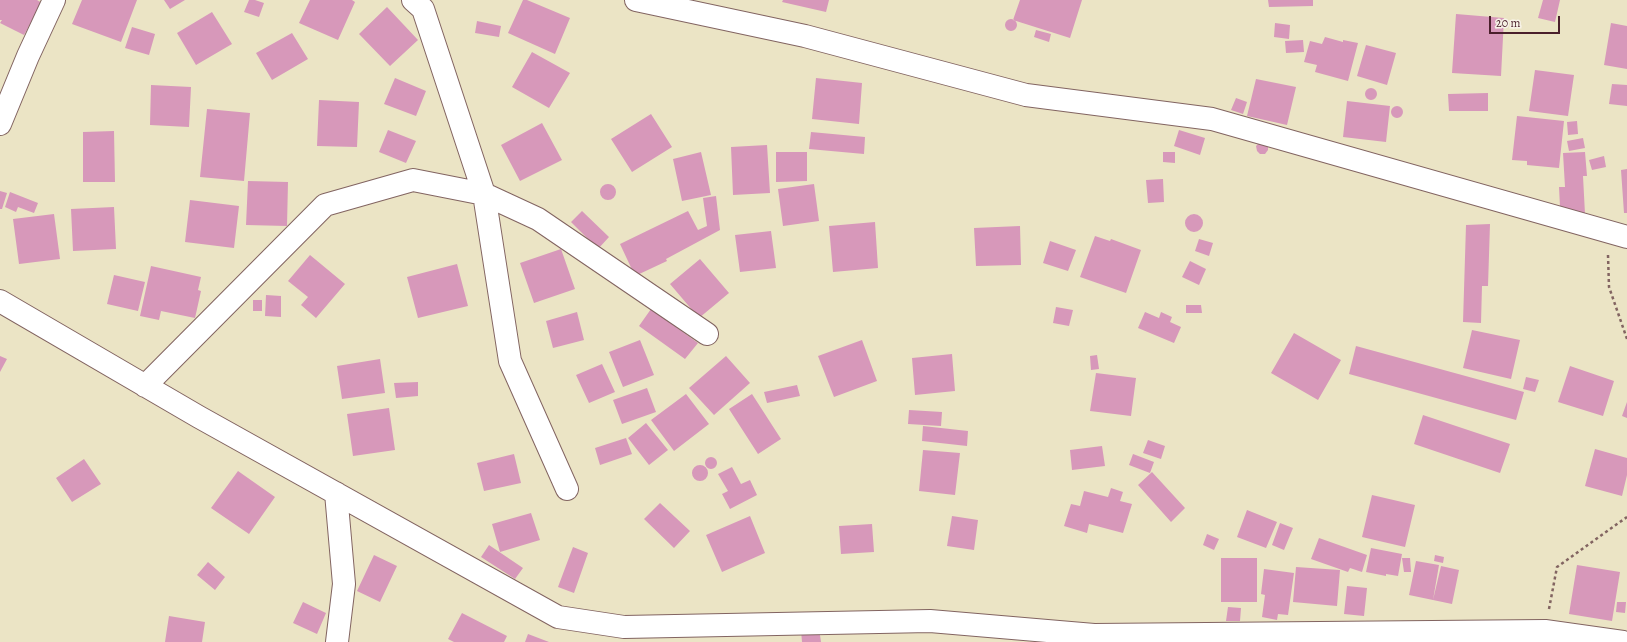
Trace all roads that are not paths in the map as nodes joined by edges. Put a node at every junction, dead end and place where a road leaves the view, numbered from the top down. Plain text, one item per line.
1 (54, 0) edge
2 (413, 0) edge
3 (636, 0) edge
4 (0, 124) edge
5 (484, 194) junction
6 (1618, 235) edge
7 (0, 301) edge
8 (707, 334) dead end
9 (145, 386) junction
10 (567, 489) dead end
11 (336, 493) junction
12 (626, 634) edge
13 (1096, 638) edge
14 (337, 642) edge
15 (1623, 642) edge

1 - 4 street
2 - 5 street
3 - 6 street
5 - 8 street
5 - 9 street
5 - 10 street
7 - 9 street
9 - 11 street
11 - 12 street
11 - 14 street
12 - 13 street
13 - 15 street

